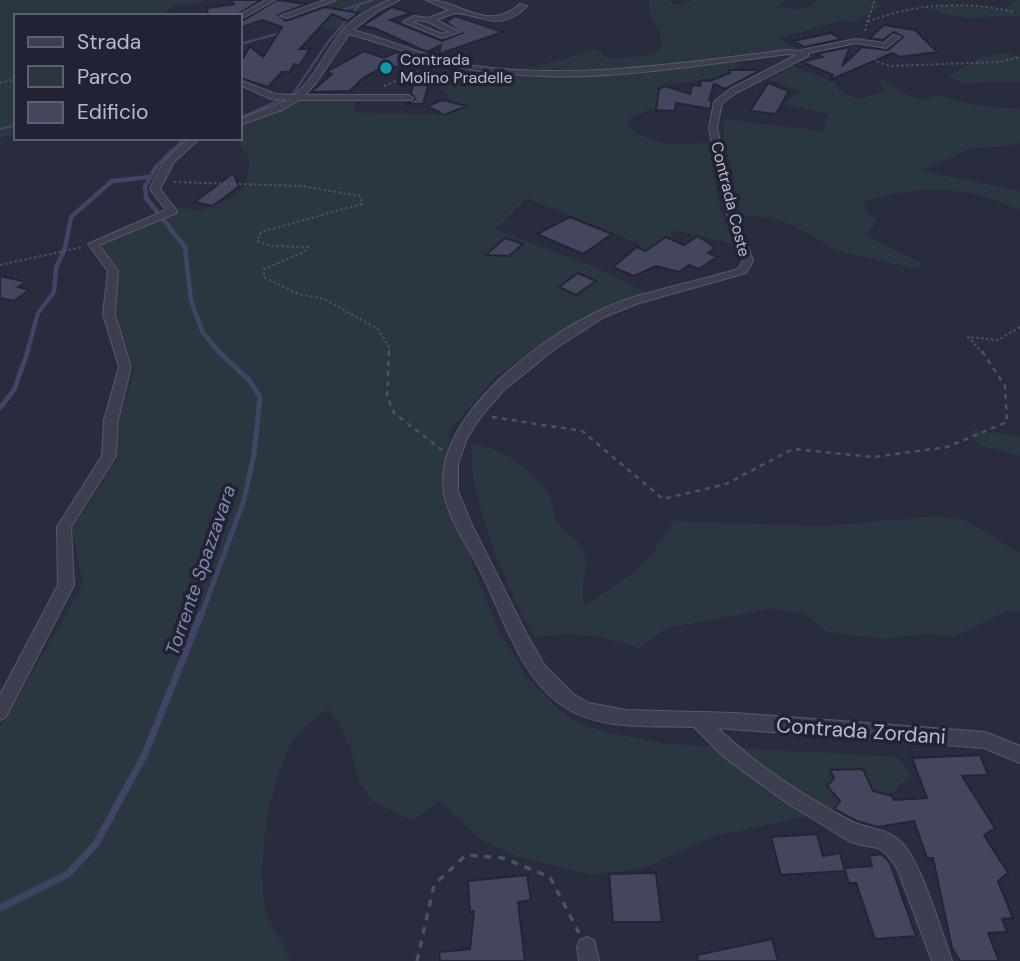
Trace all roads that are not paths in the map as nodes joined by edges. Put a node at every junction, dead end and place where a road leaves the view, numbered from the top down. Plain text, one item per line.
1 (271, 0) edge
2 (332, 0) edge
3 (395, 0) edge
4 (430, 0) edge
5 (523, 6) dead end
6 (456, 10) junction
7 (242, 15) edge
8 (284, 16) dead end
9 (430, 20) junction
10 (346, 31) junction
11 (896, 37) dead end
12 (800, 52) junction
13 (242, 83) edge
14 (295, 98) junction
15 (409, 98) dead end
16 (242, 121) edge
17 (194, 140) edge
18 (564, 698) joint
19 (0, 712) edge
20 (698, 719) junction
21 (1020, 755) edge
22 (942, 961) edge

1 - 7 street
2 - 8 street
3 - 10 street
4 - 6 street
5 - 6 street
6 - 9 street
9 - 9 street
10 - 12 street
10 - 14 street
11 - 12 street
12 - 18 street, Contrada Coste
13 - 14 street
14 - 15 street
14 - 16 street
17 - 19 street
18 - 20 street, Contrada Zordani
20 - 21 street, Contrada Zordani
20 - 22 street

